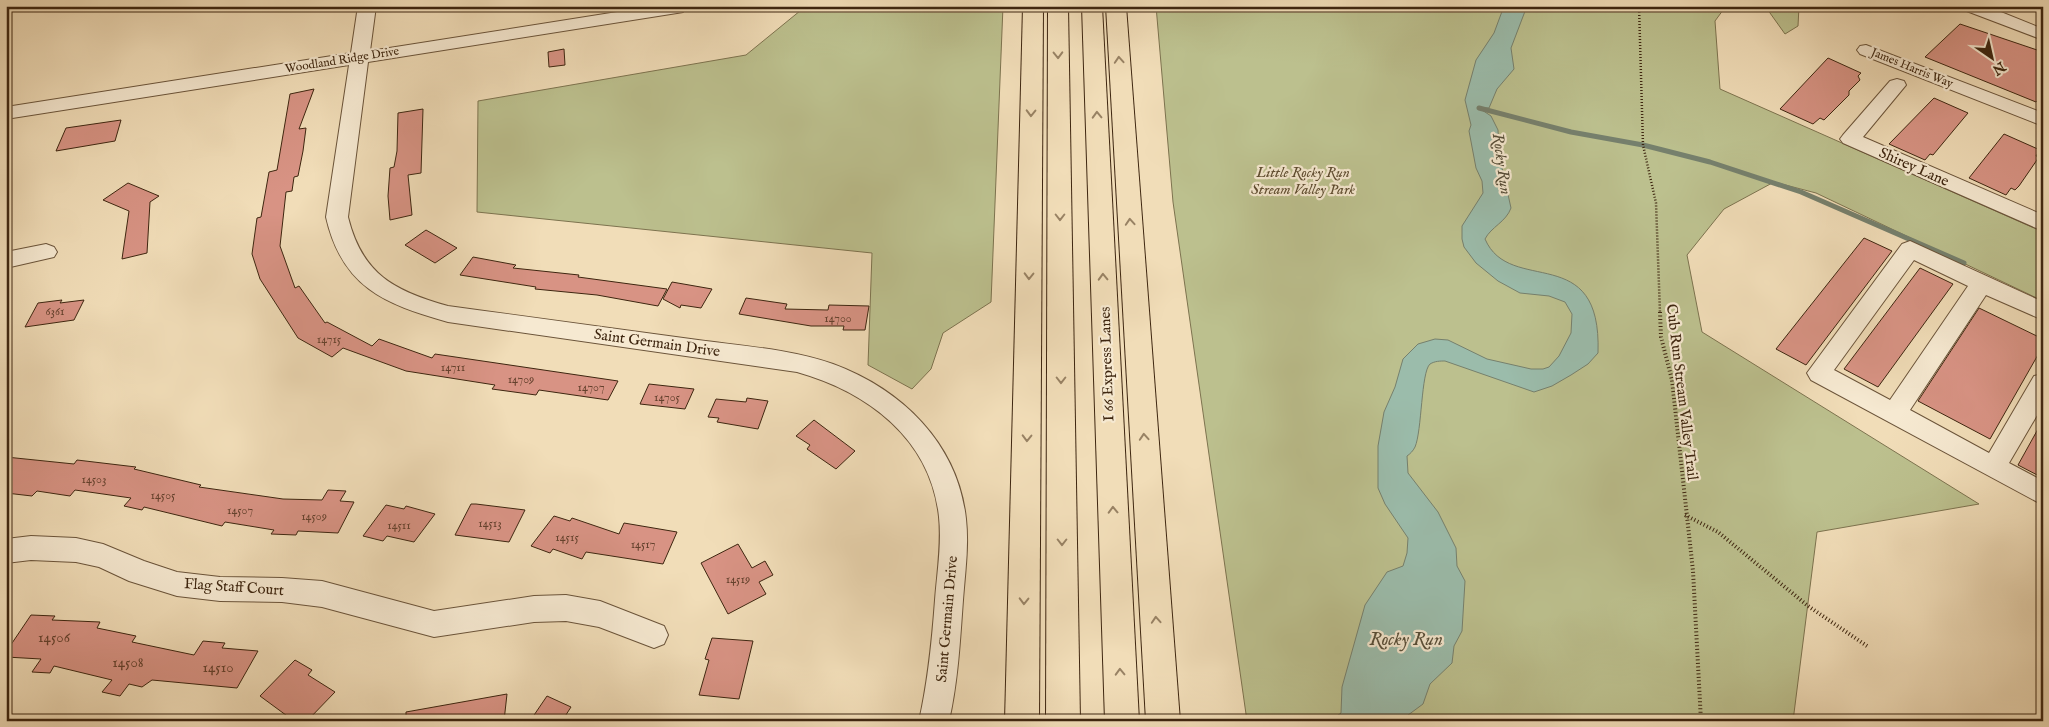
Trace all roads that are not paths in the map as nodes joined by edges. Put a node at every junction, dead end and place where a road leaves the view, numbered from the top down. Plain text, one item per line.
1 (368, 6) edge
2 (1033, 6) edge
3 (1058, 6) edge
4 (1092, 6) edge
5 (1116, 6) edge
6 (1970, 6) edge
7 (677, 8) dead end
8 (2043, 35) edge
9 (1866, 50) dead end
10 (360, 58) junction
11 (1897, 85) dead end
12 (6, 113) edge
13 (2043, 120) edge
14 (2043, 224) edge
15 (46, 252) dead end
16 (6, 260) edge
17 (1982, 283) junction
18 (2043, 312) edge
19 (2043, 383) edge
20 (1894, 414) junction
21 (1994, 468) junction
22 (2043, 494) edge
23 (6, 551) edge
24 (654, 635) dead end
25 (934, 721) edge
26 (1022, 721) edge
27 (1063, 721) edge
28 (1122, 721) edge
29 (1163, 721) edge

1 - 10 street, Saint Germain Drive
2 -> 26 highway
3 -> 27 highway
28 -> 4 highway, I 66 Express Lanes
29 -> 5 highway
6 - 8 street
7 - 10 street, Woodland Ridge Drive
9 - 13 street, James Harris Way
10 - 12 street, Woodland Ridge Drive
10 - 25 street, Saint Germain Drive
11 - 14 street, Shirey Lane
15 - 16 street
17 - 18 street
17 - 20 street
17 - 20 street
19 - 21 street
20 - 21 street
21 - 22 street
23 - 24 street, Flag Staff Court

